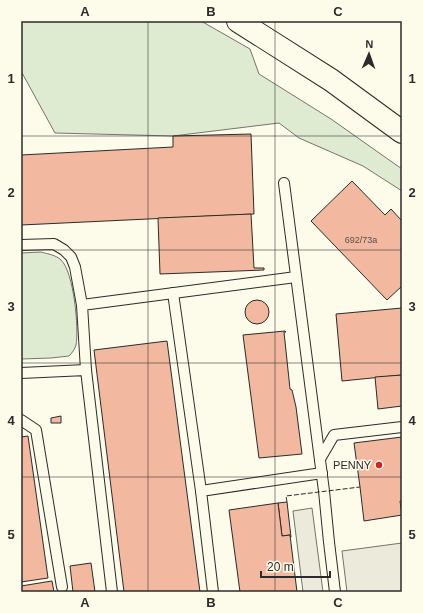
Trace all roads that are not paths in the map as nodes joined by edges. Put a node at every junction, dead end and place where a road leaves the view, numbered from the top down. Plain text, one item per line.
1 (238, 21) edge
2 (402, 132) edge
3 (284, 183) dead end
4 (21, 245) edge
5 (296, 277) junction
6 (173, 293) junction
7 (82, 305) junction
8 (86, 370) junction
9 (21, 373) edge
10 (21, 420) edge
11 (402, 427) edge
12 (320, 459) junction
13 (322, 473) junction
14 (201, 491) junction
15 (62, 588) dead end
16 (112, 592) edge
17 (213, 592) edge
18 (335, 592) edge

1 - 2 main road
3 - 5 lane
4 - 7 lane
5 - 6 lane
5 - 12 lane
6 - 7 lane
6 - 14 lane
7 - 8 lane
8 - 9 lane
8 - 16 lane
10 - 15 lane
11 - 12 lane
12 - 13 lane
13 - 14 lane
13 - 18 lane
14 - 17 lane

